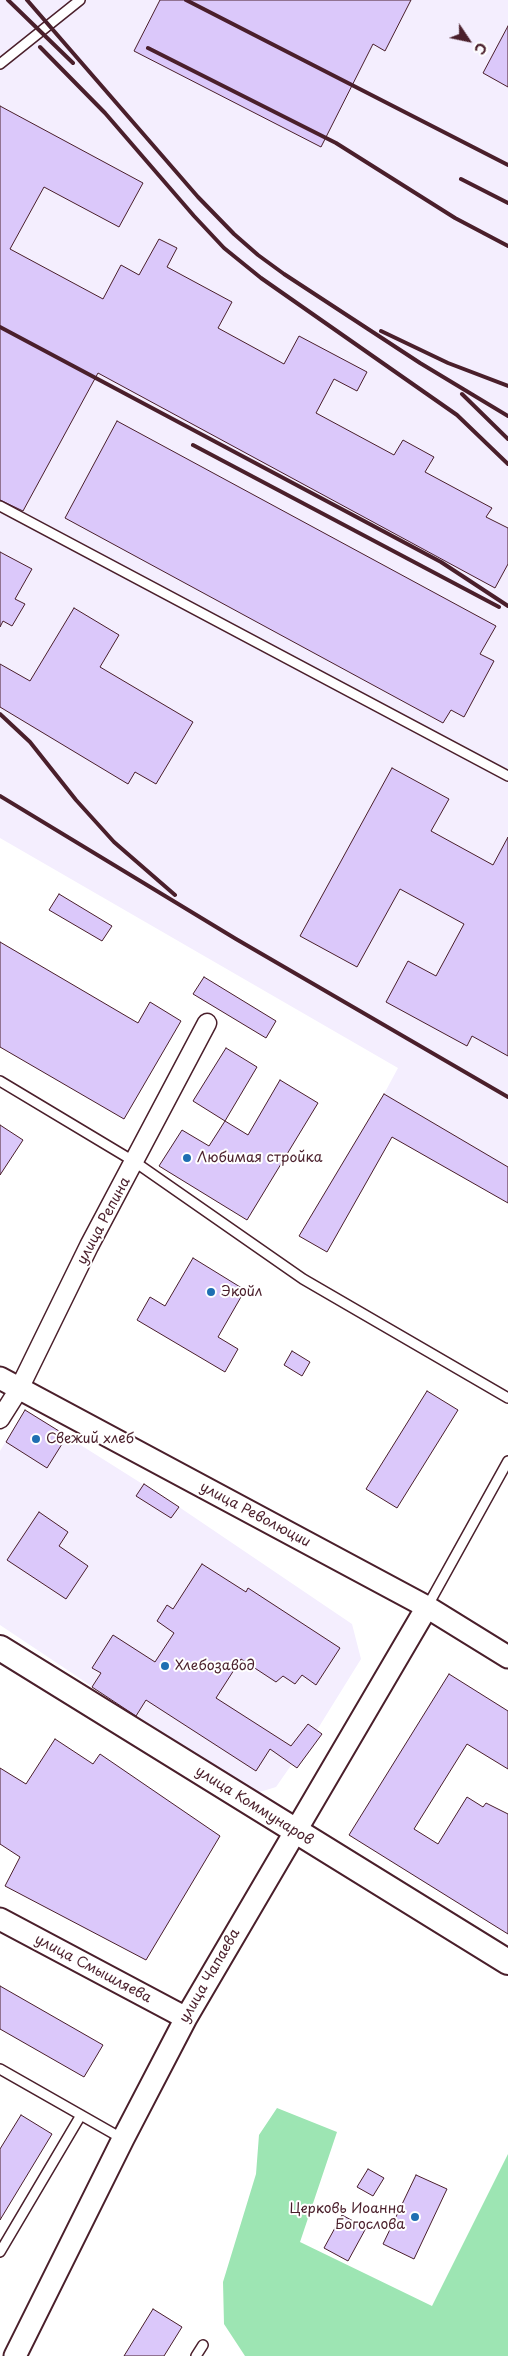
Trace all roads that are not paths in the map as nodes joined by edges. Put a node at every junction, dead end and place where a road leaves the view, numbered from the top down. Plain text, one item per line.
1 (80, 0) edge
2 (0, 64) edge
3 (0, 506) edge
4 (508, 776) edge
5 (207, 1023) dead end
6 (0, 1081) edge
7 (136, 1162) junction
8 (0, 1378) edge
9 (18, 1389) junction
10 (508, 1398) edge
11 (0, 1419) edge
12 (508, 1461) edge
13 (427, 1607) junction
14 (0, 1648) edge
15 (508, 1657) edge
16 (294, 1831) junction
17 (0, 1919) edge
18 (508, 1962) edge
19 (186, 2018) junction
20 (0, 2069) edge
21 (81, 2115) junction
22 (123, 2139) junction
23 (0, 2252) edge
24 (203, 2345) dead end
25 (15, 2356) edge
26 (196, 2356) edge

1 - 2 lane
3 - 4 lane
5 - 7 street, улица Репина
6 - 7 lane
7 - 9 street, улица Репина
7 - 10 lane
8 - 9 street, улица Революции
9 - 11 street, улица Репина
9 - 13 street, улица Революции
12 - 13 lane
13 - 15 street, улица Революции
13 - 16 street, улица Чапаева
14 - 16 main road, улица Коммунаров
16 - 18 main road, улица Коммунаров
16 - 19 street, улица Чапаева
17 - 19 street, улица Смышляева
19 - 22 street, улица Чапаева
20 - 21 lane
21 - 22 lane
21 - 23 lane
22 - 25 street, улица Чапаева
24 - 26 lane

